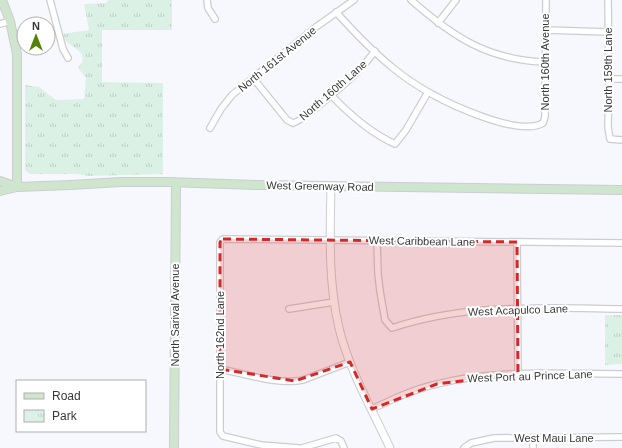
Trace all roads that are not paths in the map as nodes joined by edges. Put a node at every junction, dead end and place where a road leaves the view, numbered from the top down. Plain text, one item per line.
1 (2, 0) edge
2 (50, 0) edge
3 (207, 0) edge
4 (354, 0) edge
5 (411, 0) edge
6 (456, 0) edge
7 (546, 0) edge
8 (608, 0) edge
9 (336, 12) junction
10 (214, 19) dead end
11 (10, 21) junction
12 (438, 23) junction
13 (0, 24) edge
14 (546, 30) junction
15 (608, 32) junction
16 (375, 51) junction
17 (68, 58) dead end
18 (545, 62) junction
19 (253, 78) junction
20 (609, 79) junction
21 (622, 79) edge
22 (428, 92) junction
23 (331, 95) junction
24 (210, 128) dead end
25 (622, 140) edge
26 (0, 181) edge
27 (176, 182) junction
28 (331, 186) junction
29 (17, 187) junction
30 (622, 190) edge
31 (0, 191) edge
32 (223, 239) joint
33 (330, 240) junction
34 (377, 241) junction
35 (517, 242) junction
36 (622, 243) edge
37 (334, 302) junction
38 (518, 308) junction
39 (289, 309) dead end
40 (622, 309) edge
41 (350, 362) junction
42 (220, 369) junction
43 (518, 374) junction
44 (622, 374) edge
45 (372, 409) junction
46 (622, 437) edge
47 (533, 438) junction
48 (174, 448) edge
49 (298, 448) edge
50 (302, 448) edge
51 (344, 448) edge
52 (390, 448) edge
53 (464, 448) edge
54 (533, 448) edge

1 - 11 main road
2 - 17 street
3 - 10 street
4 - 9 street, North 161st Avenue
5 - 12 street
6 - 12 street
7 - 14 street, North 160th Avenue
8 - 15 street, North 159th Lane
9 - 16 street
9 - 19 street, North 161st Avenue
11 - 13 street
11 - 29 main road
12 - 18 street
14 - 15 street
14 - 18 street, North 160th Avenue
15 - 20 street, North 159th Lane
16 - 22 street
16 - 23 street, North 160th Lane
18 - 22 street, North 160th Avenue
19 - 23 street, North 160th Lane
19 - 24 street, North 161st Avenue
20 - 21 street
20 - 25 street, North 159th Lane
22 - 23 street
26 - 29 main road, West Greenway Road
27 - 28 main road, West Greenway Road
27 - 29 main road, West Greenway Road
27 - 48 main road, North Sarival Avenue
28 - 30 main road, West Greenway Road
28 - 33 street
29 - 31 main road, West Greenway Road
32 - 33 street, West Caribbean Lane
32 - 42 street, North 162nd Lane
33 - 34 street, West Caribbean Lane
33 - 37 street
34 - 35 street, West Caribbean Lane
34 - 38 street, West Acapulco Lane
35 - 36 street, West Caribbean Lane
35 - 38 street
37 - 39 street
37 - 41 street
38 - 40 street, West Acapulco Lane
38 - 43 street
41 - 42 street
41 - 45 street
42 - 49 street, North 162nd Lane
43 - 44 street, West Port au Prince Lane
43 - 45 street, West Port au Prince Lane
45 - 52 street
46 - 47 street, West Maui Lane
47 - 53 street, West Maui Lane
47 - 54 street
50 - 51 street

